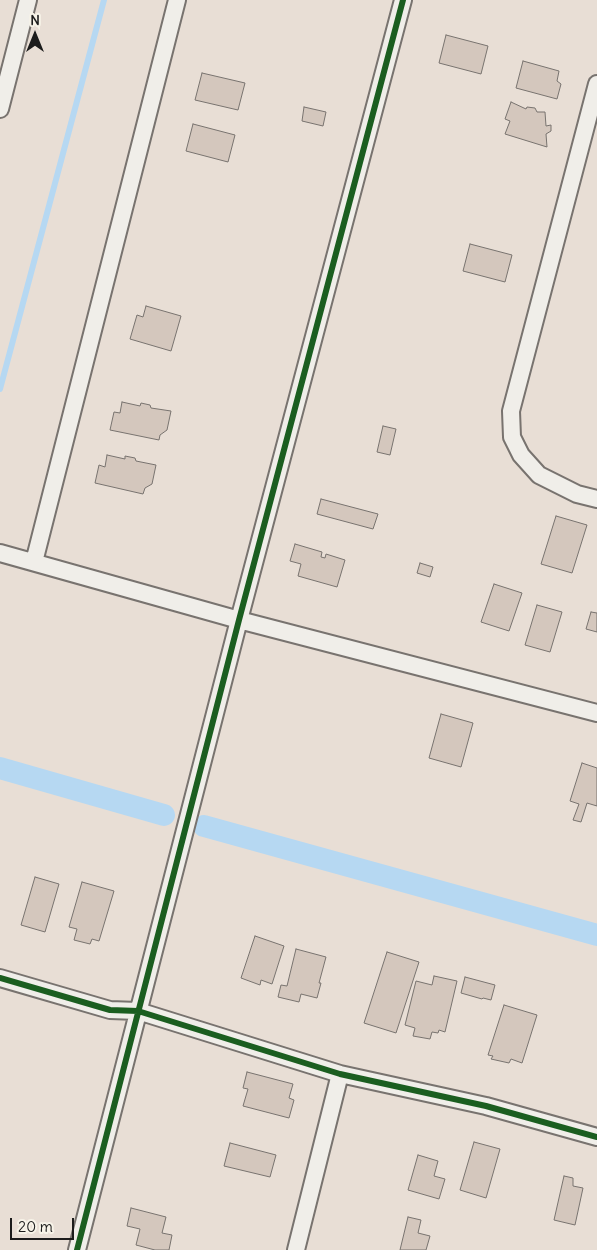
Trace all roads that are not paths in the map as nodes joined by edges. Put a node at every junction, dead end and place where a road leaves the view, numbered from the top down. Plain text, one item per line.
1 (28, 0) edge
2 (177, 0) edge
3 (403, 0) edge
4 (596, 93) edge
5 (0, 109) edge
6 (597, 499) edge
7 (0, 553) edge
8 (34, 562) junction
9 (238, 620) junction
10 (597, 713) edge
11 (0, 978) edge
12 (138, 1011) junction
13 (340, 1074) junction
14 (597, 1137) edge
15 (78, 1250) edge
16 (296, 1250) edge

1 - 5 street
2 - 8 street
3 - 9 street
4 - 6 street
7 - 8 street
8 - 9 street
9 - 10 street
9 - 12 street
11 - 12 street
12 - 13 street
12 - 15 street
13 - 14 street
13 - 16 street

